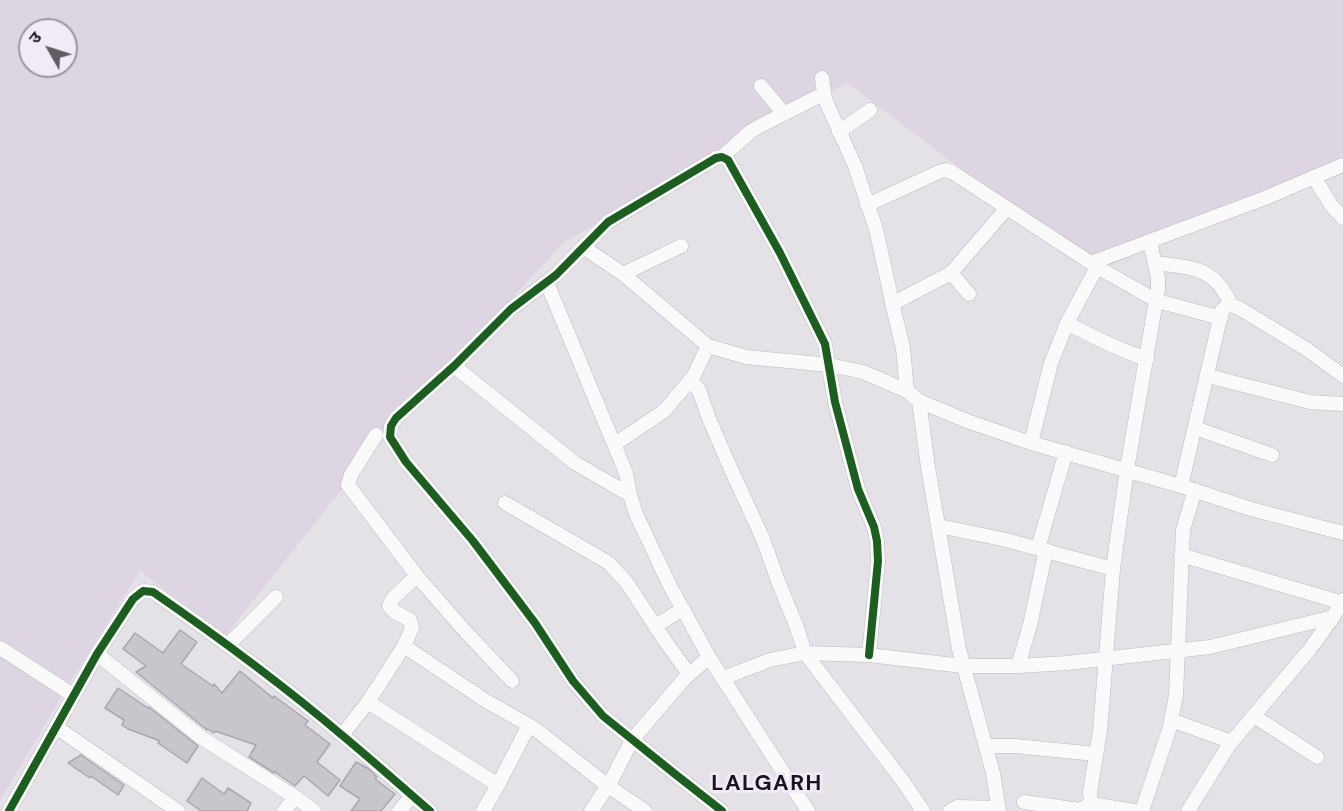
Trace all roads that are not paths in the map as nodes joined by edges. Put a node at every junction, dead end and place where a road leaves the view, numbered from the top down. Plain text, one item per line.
1 (822, 78) dead end
2 (761, 86) dead end
3 (825, 99) junction
4 (870, 110) dead end
5 (784, 114) junction
6 (839, 132) junction
7 (722, 157) junction
8 (1343, 165) edge
9 (1314, 177) junction
10 (867, 205) junction
11 (1007, 208) junction
12 (1343, 218) edge
13 (1150, 242) junction
14 (681, 246) dead end
15 (583, 247) junction
16 (1155, 263) junction
17 (1094, 265) junction
18 (951, 273) junction
19 (623, 274) junction
20 (548, 283) junction
21 (969, 294) dead end
22 (1157, 301) junction
23 (892, 304) junction
24 (1231, 305) junction
25 (1221, 318) junction
26 (1067, 323) junction
27 (708, 346) junction
28 (1147, 359) junction
29 (830, 365) junction
30 (454, 366) junction
31 (1208, 375) junction
32 (1343, 376) edge
33 (690, 380) junction
34 (907, 391) junction
35 (919, 401) junction
36 (1343, 404) edge
37 (1195, 428) junction
38 (376, 435) dead end
39 (1031, 443) junction
40 (615, 444) junction
41 (1066, 452) junction
42 (1272, 455) dead end
43 (1127, 470) junction
44 (1181, 486) junction
45 (1195, 490) junction
46 (630, 495) junction
47 (505, 502) dead end
48 (939, 526) junction
49 (1343, 533) edge
50 (1042, 549) junction
51 (1181, 555) junction
52 (1113, 569) junction
53 (417, 576) junction
54 (276, 597) dead end
55 (1342, 601) edge
56 (683, 609) junction
57 (1333, 617) junction
58 (655, 626) junction
59 (228, 645) junction
60 (404, 646) junction
61 (0, 648) edge
62 (1178, 651) junction
63 (805, 653) junction
64 (97, 654) junction
65 (869, 655) junction
66 (709, 657) junction
67 (1106, 658) junction
68 (963, 666) junction
69 (1018, 666) junction
70 (690, 674) junction
71 (723, 678) junction
72 (512, 681) dead end
73 (73, 695) junction
74 (368, 702) junction
75 (1254, 716) junction
76 (1171, 720) junction
77 (529, 725) junction
78 (56, 727) junction
79 (342, 735) junction
80 (632, 740) junction
81 (1232, 742) junction
82 (986, 746) junction
83 (1096, 754) junction
84 (1317, 757) dead end
85 (498, 785) junction
86 (608, 786) junction
87 (412, 796) junction
88 (295, 797) junction
89 (1024, 802) dead end
90 (1083, 808) edge
91 (999, 809) edge
92 (9, 811) edge
93 (178, 811) edge
94 (284, 811) edge
95 (314, 811) edge
96 (399, 811) edge
97 (430, 811) edge
98 (483, 811) edge
99 (591, 811) edge
100 (645, 811) edge
101 (722, 811) edge
102 (808, 811) edge
103 (923, 811) edge
104 (950, 811) edge
105 (1134, 811) edge
106 (1142, 811) edge
107 (1188, 811) edge

1 - 3 street
2 - 5 street
3 - 5 street
3 - 6 street
4 - 6 street
5 - 7 street
6 - 10 street
7 - 15 street
7 - 29 street
8 - 9 street
9 - 12 street
9 - 13 street
10 - 11 street
10 - 23 street
11 - 17 street
11 - 18 street
13 - 16 street
13 - 17 street
14 - 19 street
15 - 19 street
15 - 20 street
16 - 22 street
16 - 24 street
17 - 22 street
17 - 26 street
18 - 21 street
18 - 23 street
19 - 27 street
20 - 30 street
20 - 40 street
22 - 25 street
22 - 28 street
23 - 34 street
24 - 25 street
24 - 32 street
25 - 31 street
26 - 28 street
26 - 39 street
27 - 29 street
27 - 33 street
28 - 43 street
29 - 34 street
29 - 65 street
30 - 46 street
30 - 80 street
31 - 36 street
31 - 37 street
33 - 40 street
33 - 63 street
34 - 35 street
35 - 39 street
35 - 48 street
37 - 42 street
37 - 44 street
38 - 53 street
39 - 41 street
40 - 46 street
41 - 43 street
41 - 50 street
43 - 44 street
43 - 52 street
44 - 45 street
45 - 49 street
45 - 51 street
46 - 56 street
47 - 58 street
48 - 50 street
48 - 68 street
50 - 52 street
50 - 69 street
51 - 55 street
51 - 62 street
52 - 67 street
53 - 60 street
53 - 72 street
54 - 59 street
55 - 57 street
56 - 58 street
56 - 66 street
57 - 62 street
57 - 75 street
58 - 70 street
59 - 64 street
59 - 79 street
60 - 74 street
60 - 77 street
61 - 73 street
62 - 67 street
62 - 76 street
63 - 65 street
63 - 71 street
63 - 103 street
64 - 73 street
64 - 88 street
65 - 68 street
66 - 70 street
66 - 71 street
67 - 69 street
67 - 83 street
68 - 69 street
68 - 82 street
70 - 80 street
71 - 102 street
73 - 78 street
74 - 79 street
74 - 85 street
75 - 81 street
75 - 84 street
76 - 81 street
76 - 106 street
77 - 85 street
77 - 86 street
78 - 92 street
78 - 93 street
79 - 87 street
80 - 86 street
80 - 101 street
81 - 107 street
82 - 83 street
82 - 91 street
83 - 90 street
85 - 98 street
86 - 99 street
86 - 100 street
87 - 96 street
87 - 97 street
88 - 94 street
88 - 95 street
89 - 90 street
90 - 105 street
91 - 104 street

